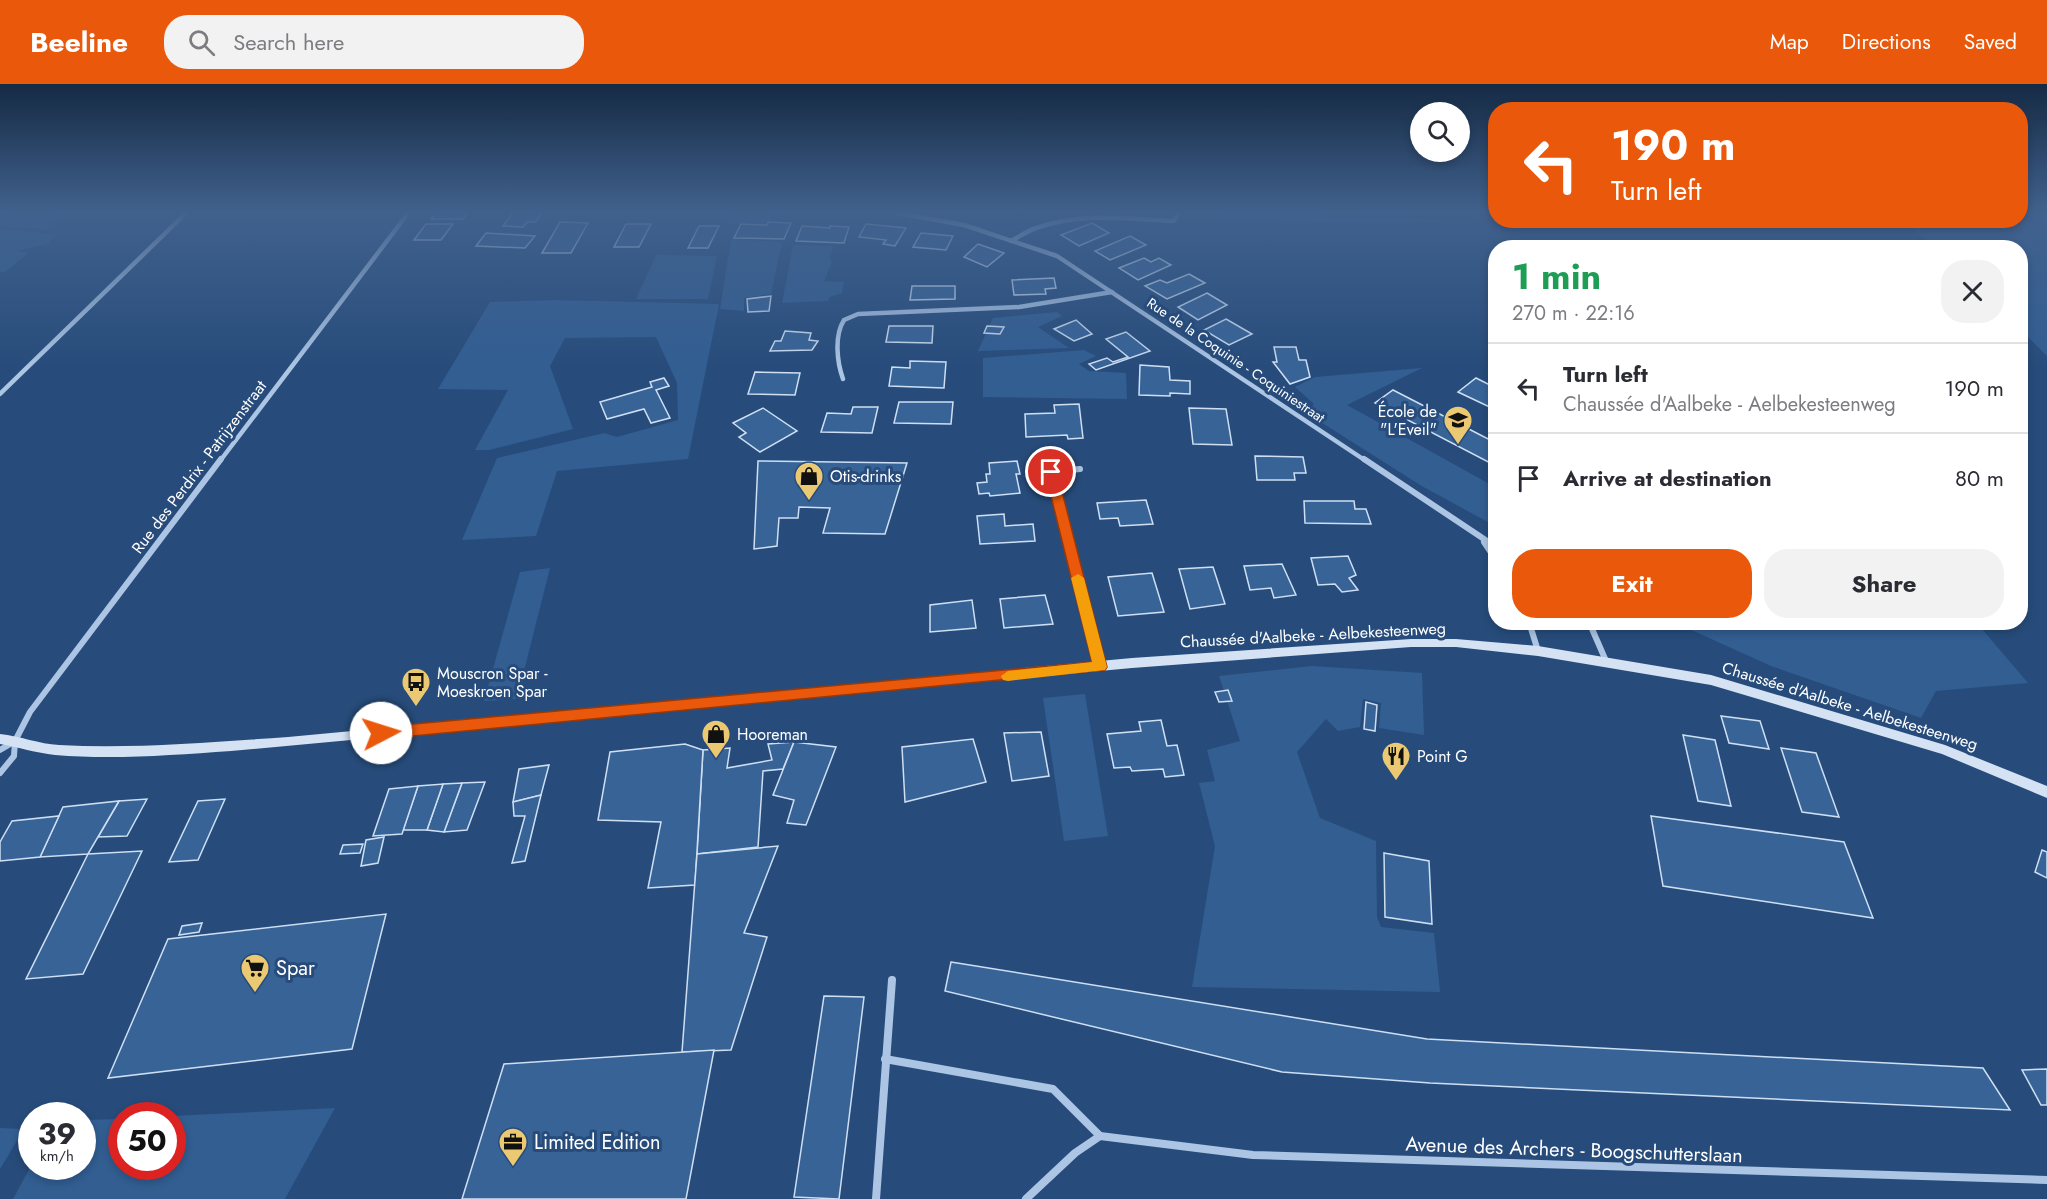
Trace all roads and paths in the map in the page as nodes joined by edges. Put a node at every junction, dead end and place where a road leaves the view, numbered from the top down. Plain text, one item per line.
1 (134, 264) edge
2 (370, 264) edge
3 (1069, 264) edge
4 (1112, 292) junction
5 (843, 379) dead end
6 (0, 394) edge
7 (1080, 469) dead end
8 (1484, 541) junction
9 (1488, 543) edge
10 (1488, 547) edge
11 (1531, 630) edge
12 (1592, 630) edge
13 (1538, 651) junction
14 (1606, 661) junction
15 (1100, 667) junction
16 (0, 739) edge
17 (15, 741) junction
18 (0, 750) edge
19 (0, 773) edge
20 (2047, 792) edge
21 (892, 980) dead end
22 (885, 1059) junction
23 (1101, 1136) junction
24 (2047, 1180) edge
25 (876, 1199) edge
26 (1026, 1199) edge

1 - 6 street
2 - 17 street, Rue des Perdrix - Patrijzenstraat
3 - 4 street, Rue de la Coquinie - Coquiniestraat
4 - 5 street
4 - 8 street, Rue de la Coquinie - Coquiniestraat
7 - 15 street
8 - 9 street, Rue de la Coquinie - Coquiniestraat
8 - 10 street, Rue de la Coquinie - Coquiniestraat
11 - 13 street
12 - 14 street
13 - 14 main road, Chaussée d'Aalbeke - Aelbekesteenweg
13 - 15 main road, Chaussée d'Aalbeke - Aelbekesteenweg
14 - 20 main road, Chaussée d'Aalbeke - Aelbekesteenweg
15 - 17 main road, Chaussée d'Aalbeke - Aelbekesteenweg
16 - 17 main road, Chaussée d'Aalbeke - Aelbekesteenweg
17 - 18 street
17 - 19 street, Rue des Perdrix - Patrijzenstraat
21 - 22 street
22 - 23 street
22 - 25 street
23 - 24 street, Avenue des Archers - Boogschutterslaan
23 - 26 street

